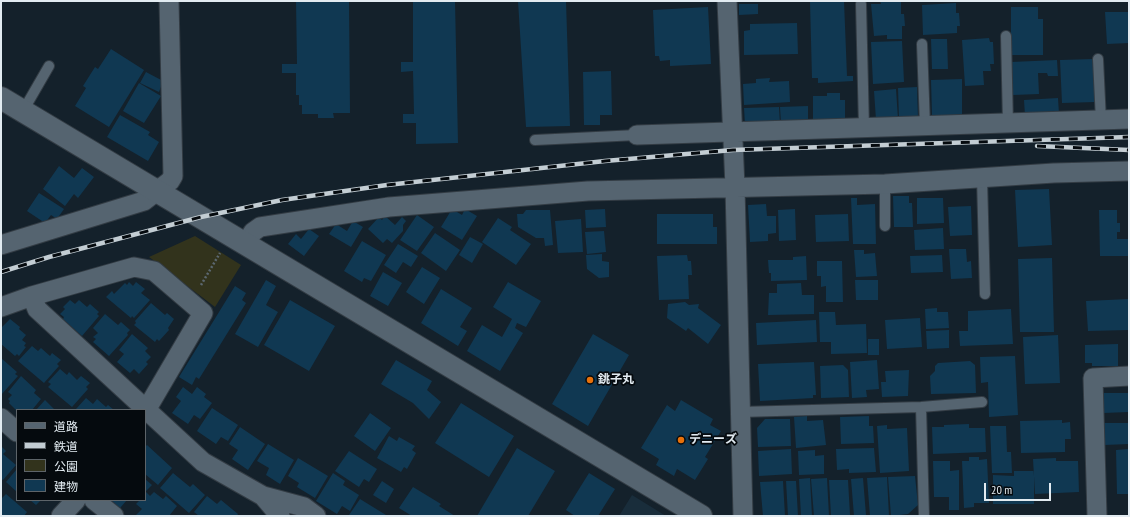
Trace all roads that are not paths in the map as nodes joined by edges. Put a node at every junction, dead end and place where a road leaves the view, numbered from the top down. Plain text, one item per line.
1 (169, 1) edge
2 (727, 1) edge
3 (861, 4) dead end
4 (1006, 36) dead end
5 (922, 44) dead end
6 (1098, 59) dead end
7 (49, 66) dead end
8 (1, 98) edge
9 (24, 111) junction
10 (1129, 119) edge
11 (1101, 121) junction
12 (1008, 124) junction
13 (925, 126) junction
14 (864, 128) junction
15 (733, 132) junction
16 (637, 135) joint
17 (535, 140) dead end
18 (1129, 171) edge
19 (982, 178) junction
20 (885, 184) junction
21 (735, 187) junction
22 (159, 191) junction
23 (885, 226) dead end
24 (246, 243) junction
25 (1, 245) edge
26 (986, 294) dead end
27 (32, 296) junction
28 (1, 307) edge
29 (1129, 376) edge
30 (982, 402) dead end
31 (921, 407) junction
32 (143, 409) edge
33 (146, 412) edge
34 (740, 412) junction
35 (1, 418) edge
36 (16, 431) edge
37 (263, 496) junction
38 (75, 501) edge
39 (95, 501) edge
40 (61, 516) edge
41 (114, 516) edge
42 (280, 516) edge
43 (316, 516) edge
44 (701, 516) edge
45 (743, 516) edge
46 (924, 516) edge
47 (1097, 516) edge

1 - 22 street
2 - 15 street
3 - 14 lane
4 - 12 lane
5 - 13 lane
6 - 11 lane
7 - 9 lane
8 - 9 street
9 - 22 street
10 - 11 street
11 - 12 street
12 - 13 street
13 - 14 street
14 - 15 street
15 - 16 street
15 - 21 street
16 - 17 lane
18 - 19 street
19 - 20 street
19 - 26 lane
20 - 21 street
20 - 23 lane
21 - 24 street
21 - 34 street
22 - 24 street
22 - 25 street
24 - 44 street
27 - 28 street
27 - 32 street
27 - 33 street
29 - 47 street
30 - 31 lane
31 - 34 lane
31 - 46 lane
33 - 37 street
34 - 45 street
35 - 36 street
37 - 42 street
37 - 43 street
38 - 40 street
39 - 41 street

